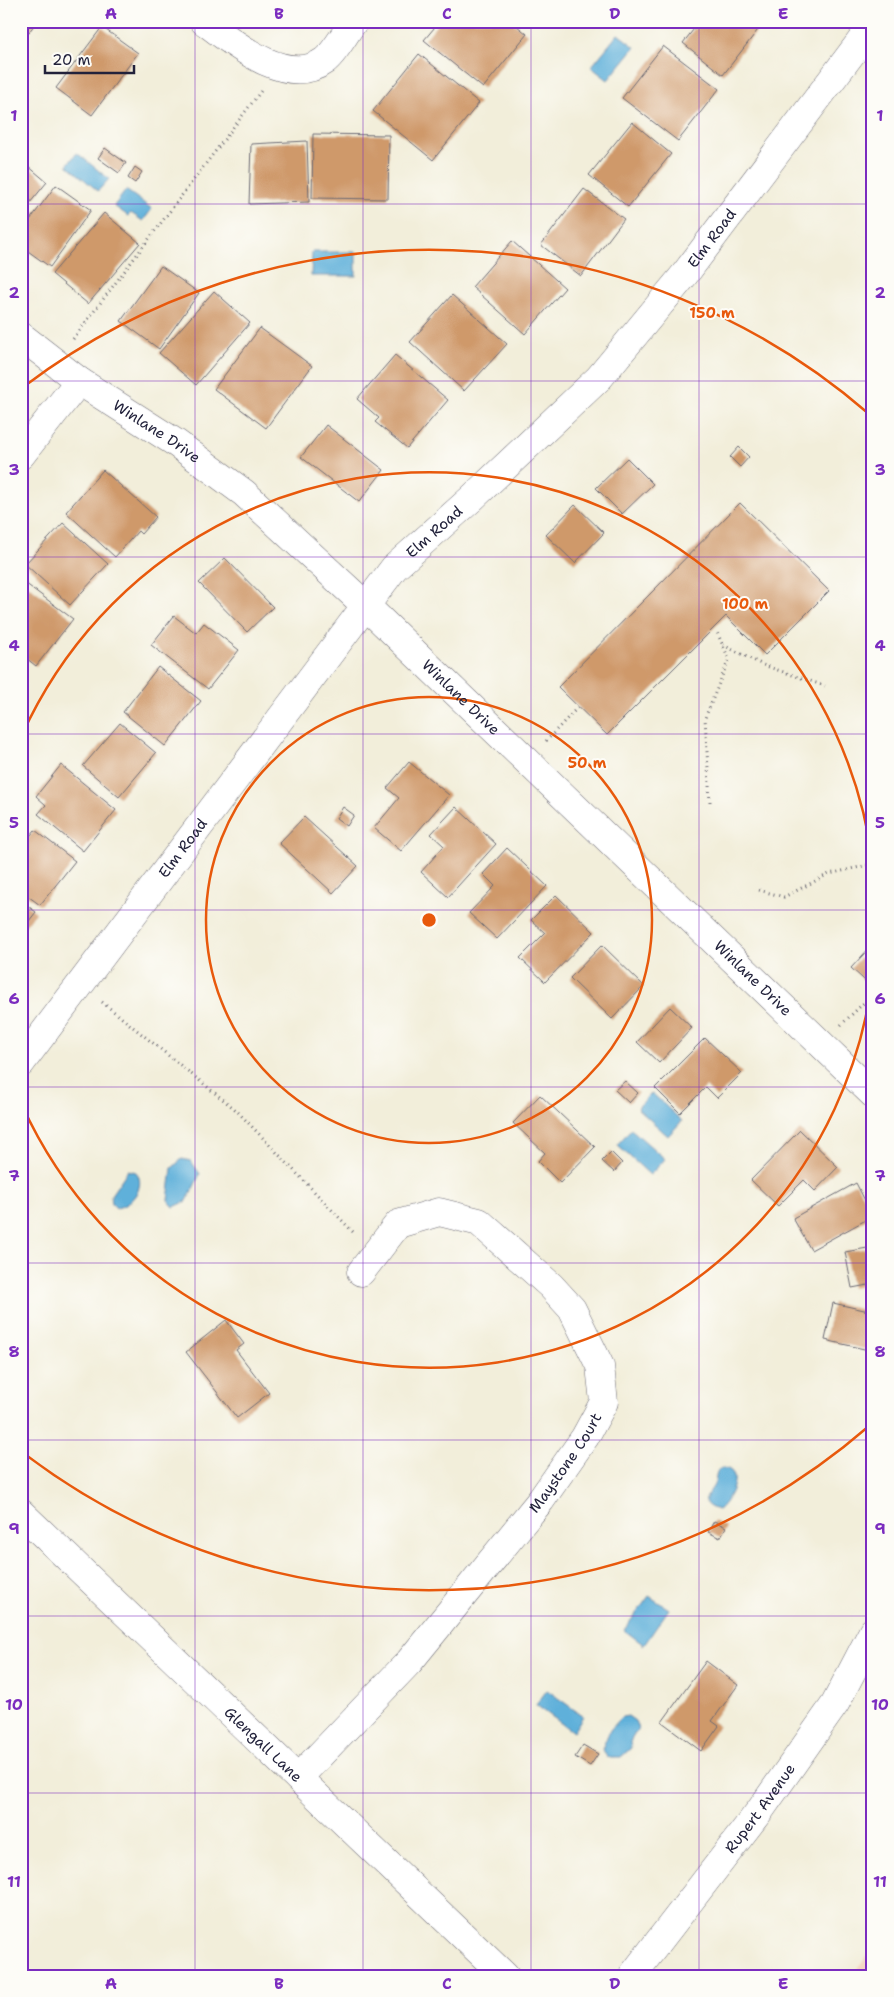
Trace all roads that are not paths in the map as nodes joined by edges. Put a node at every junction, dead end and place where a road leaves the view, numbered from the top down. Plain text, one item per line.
1 (204, 21) edge
2 (354, 21) edge
3 (873, 25) edge
4 (21, 336) edge
5 (78, 381) junction
6 (21, 455) edge
7 (365, 605) junction
8 (21, 1063) edge
9 (873, 1094) edge
10 (367, 1263) road end
11 (21, 1513) edge
12 (873, 1631) edge
13 (298, 1778) junction
14 (505, 1976) edge
15 (632, 1976) edge

1 - 2 street
3 - 7 street, Elm Road
4 - 5 street, Winlane Drive
5 - 6 street
5 - 7 street, Winlane Drive
7 - 8 street, Elm Road
7 - 9 street, Winlane Drive
10 - 13 street, Maystone Court
11 - 13 street, Glengall Lane
12 - 15 street, Rupert Avenue
13 - 14 street, Glengall Lane

